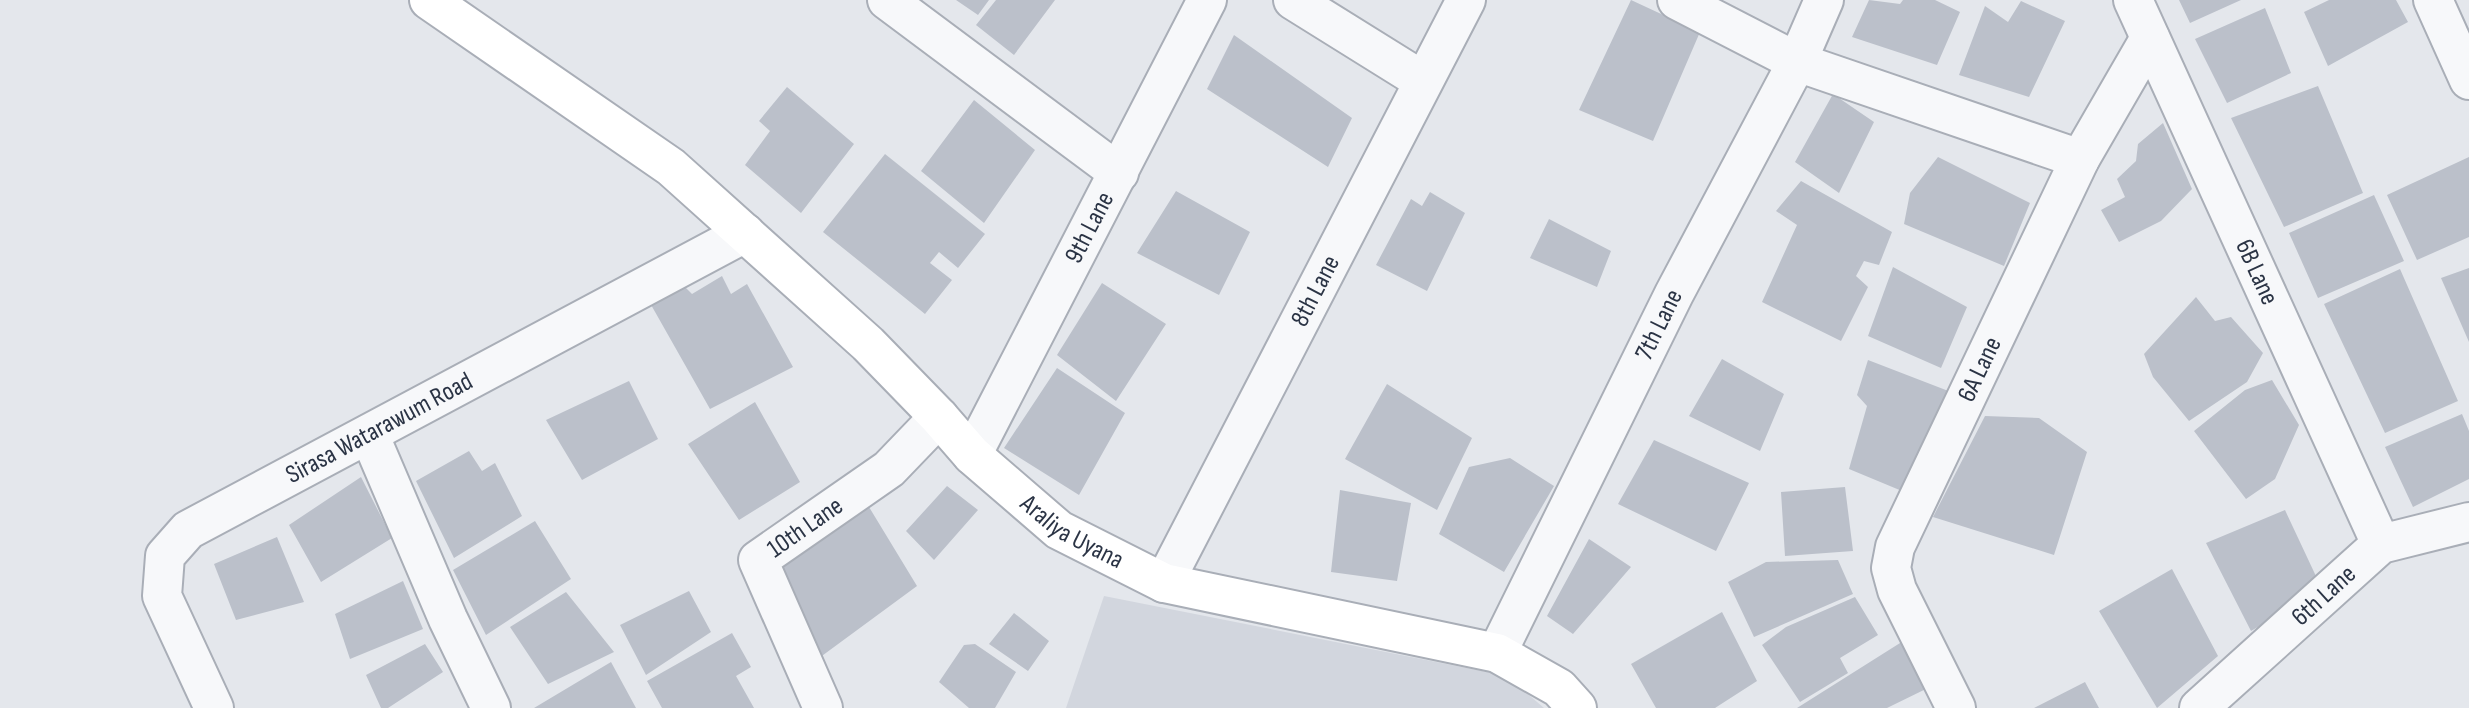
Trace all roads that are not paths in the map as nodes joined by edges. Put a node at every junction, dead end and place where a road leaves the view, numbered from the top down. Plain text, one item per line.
1 (429, 0) edge
2 (887, 0) edge
3 (1207, 0) edge
4 (1293, 0) edge
5 (1466, 0) edge
6 (1677, 0) edge
7 (1824, 0) edge
8 (2133, 0) edge
9 (2433, 0) edge
10 (2150, 38) junction
11 (1797, 62) junction
12 (2469, 80) edge
13 (1423, 81) junction
14 (2080, 159) junction
15 (1119, 173) junction
16 (745, 233) junction
17 (939, 417) junction
18 (369, 434) junction
19 (972, 455) junction
20 (2469, 522) edge
21 (2381, 544) junction
22 (1164, 583) junction
23 (1497, 653) junction
24 (214, 708) edge
25 (491, 708) edge
26 (823, 708) edge
27 (1577, 708) edge
28 (1956, 708) edge
29 (2199, 708) edge

1 - 16 street, Araliya Uyana
2 - 15 street
3 - 15 street, 9th Lane
4 - 13 street
5 - 13 street, 8th Lane
6 - 11 street
7 - 11 street, 7th Lane
8 - 10 street, 6B Lane
9 - 12 street
10 - 14 street, 6A Lane
10 - 21 street, 6B Lane
11 - 14 street
11 - 23 street, 7th Lane
13 - 22 street, 8th Lane
14 - 28 street, 6A Lane
15 - 19 street, 9th Lane
16 - 17 street, Araliya Uyana
16 - 18 street, Sirasa Watarawum Road
17 - 19 street, Araliya Uyana
17 - 26 street, 10th Lane
18 - 24 street, Sirasa Watarawum Road
18 - 25 street
19 - 22 street, Araliya Uyana
20 - 21 street, 6th Lane
21 - 29 street, 6th Lane
22 - 23 street, Araliya Uyana
23 - 27 street, Araliya Uyana

